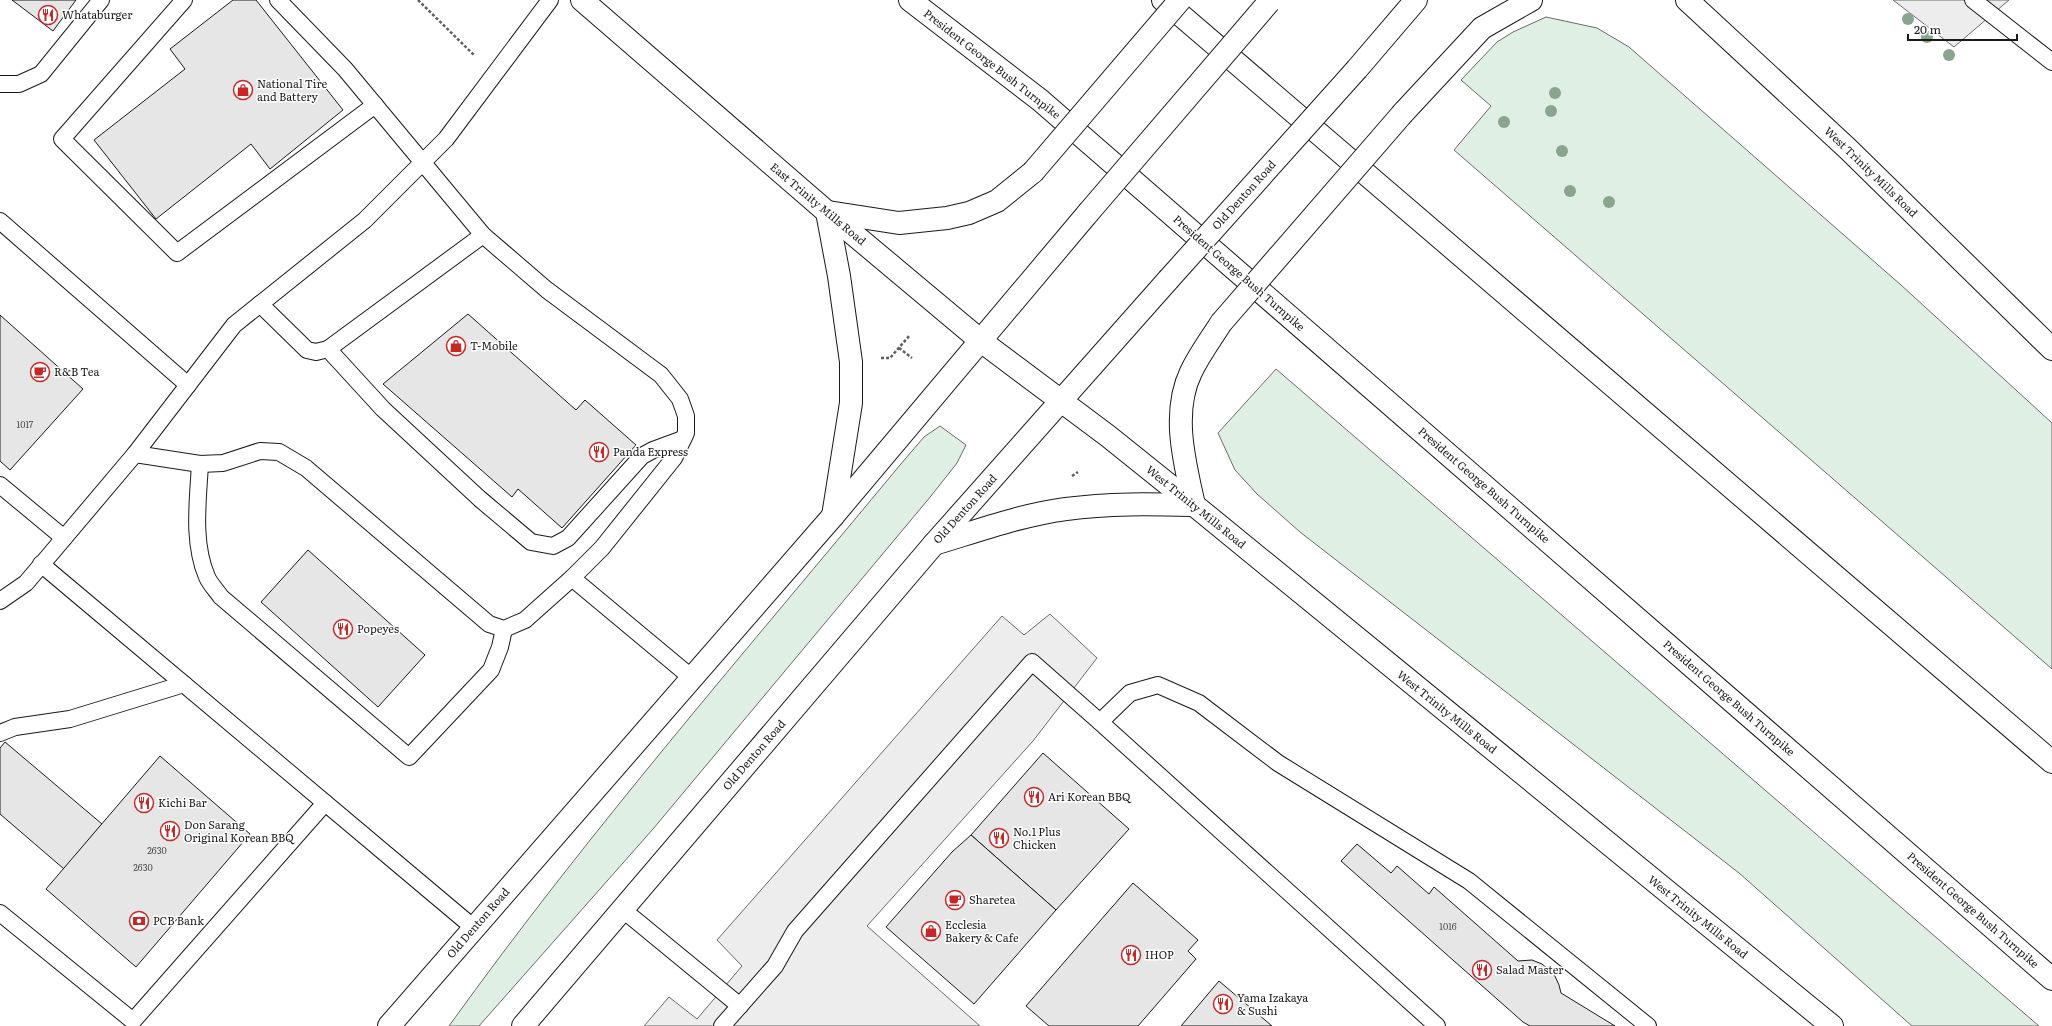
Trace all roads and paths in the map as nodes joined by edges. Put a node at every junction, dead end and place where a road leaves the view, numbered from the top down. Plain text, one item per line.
1 (101, 0) edge
2 (184, 0) edge
3 (278, 0) edge
4 (418, 0) edge
5 (550, 0) edge
6 (582, 0) edge
7 (910, 0) edge
8 (1163, 0) edge
9 (1180, 0) edge
10 (1416, 0) edge
11 (1531, 0) edge
12 (1686, 0) edge
13 (1973, 0) edge
14 (1270, 1) edge
15 (476, 56) dead end
16 (2052, 62) edge
17 (0, 84) edge
18 (375, 105) junction
19 (423, 162) junction
20 (827, 212) junction
21 (0, 221) edge
22 (482, 236) junction
23 (260, 304) junction
24 (910, 335) dead end
25 (981, 341) junction
26 (899, 348) junction
27 (2052, 349) edge
28 (328, 350) junction
29 (878, 358) dead end
30 (912, 358) dead end
31 (188, 385) junction
32 (1061, 400) junction
33 (683, 439) junction
34 (135, 454) junction
35 (200, 464) junction
36 (0, 485) edge
37 (1194, 505) junction
38 (833, 516) junction
39 (64, 538) junction
40 (934, 544) junction
41 (41, 564) junction
42 (572, 578) junction
43 (0, 601) edge
44 (504, 629) junction
45 (692, 678) junction
46 (184, 684) junction
47 (1100, 722) junction
48 (0, 733) edge
49 (2052, 762) edge
50 (325, 803) junction
51 (622, 909) junction
52 (0, 913) edge
53 (474, 928) junction
54 (2052, 978) edge
55 (740, 1006) junction
56 (1426, 1023) edge
57 (389, 1026) edge
58 (523, 1026) edge
59 (722, 1026) edge
60 (1648, 1026) edge
61 (1832, 1026) edge

1 - 17 lane
2 - 18 lane
3 - 18 lane
4 - 15 path
5 - 19 lane
6 - 20 main road, East Trinity Mills Road
7 - 54 main road, President George Bush Turnpike
8 - 49 main road
9 - 20 main road, bridge
10 - 32 main road, Old Denton Road, bridge
11 - 37 main road, bridge
12 - 27 main road, West Trinity Mills Road
13 - 16 lane
14 - 25 main road, Old Denton Road, bridge
18 - 19 lane
19 - 22 lane
19 - 23 lane
20 - 25 main road, East Trinity Mills Road
20 - 38 main road
21 - 31 lane
22 - 28 lane
22 - 33 lane
23 - 28 lane
23 - 31 lane
24 - 26 path
25 - 32 main road, East Trinity Mills Road
25 - 38 main road, Old Denton Road
26 - 29 path
26 - 30 path
28 - 33 lane
31 - 34 lane
32 - 37 main road, West Trinity Mills Road
32 - 40 main road, Old Denton Road
33 - 42 lane
34 - 35 lane
34 - 39 lane
35 - 44 lane
35 - 44 lane
36 - 39 lane
37 - 40 main road
37 - 61 main road, West Trinity Mills Road
38 - 45 main road, Old Denton Road
39 - 41 lane
40 - 51 main road, Old Denton Road
41 - 43 lane
41 - 46 lane
42 - 44 lane
42 - 45 lane
45 - 53 main road, Old Denton Road
46 - 48 lane
46 - 50 lane
47 - 55 lane
47 - 56 lane
47 - 60 lane
50 - 52 lane
50 - 53 lane
51 - 55 lane
51 - 58 main road, Old Denton Road
53 - 57 main road, Old Denton Road
55 - 59 lane

